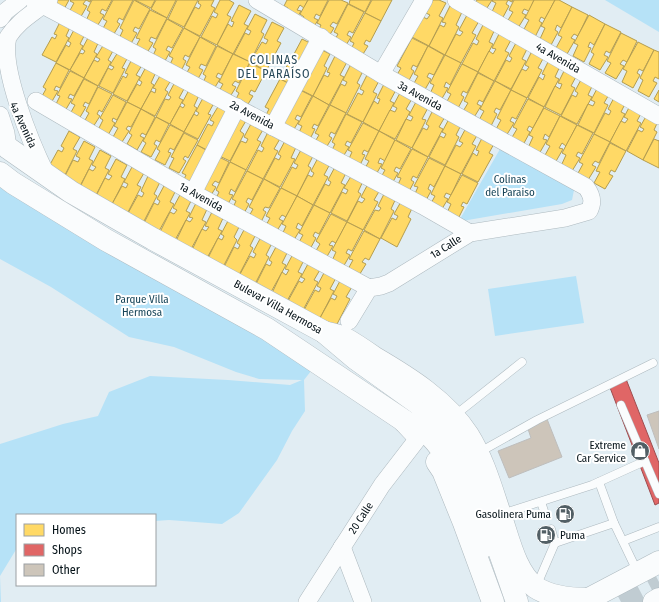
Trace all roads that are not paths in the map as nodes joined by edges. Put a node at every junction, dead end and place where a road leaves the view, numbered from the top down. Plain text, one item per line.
1 (20, 0) edge
2 (257, 0) edge
3 (424, 0) edge
4 (456, 0) edge
5 (42, 2) edge
6 (0, 19) edge
7 (321, 37) junction
8 (381, 74) junction
9 (36, 100) dead end
10 (237, 107) junction
11 (0, 115) edge
12 (659, 116) edge
13 (273, 126) junction
14 (4, 145) edge
15 (0, 173) edge
16 (46, 174) junction
17 (586, 187) joint
18 (192, 193) junction
19 (470, 233) junction
20 (369, 288) junction
21 (349, 321) dead end
22 (329, 335) junction
23 (522, 362) dead end
24 (653, 363) dead end
25 (621, 405) dead end
26 (453, 417) junction
27 (404, 421) junction
28 (419, 437) junction
29 (477, 453) junction
30 (645, 461) junction
31 (599, 482) junction
32 (659, 494) edge
33 (541, 502) junction
34 (544, 511) dead end
35 (501, 514) junction
36 (614, 523) junction
37 (659, 527) edge
38 (551, 529) dead end
39 (623, 541) junction
40 (555, 543) junction
41 (485, 546) dead end
42 (342, 547) junction
43 (659, 562) edge
44 (638, 574) junction
45 (536, 588) junction
46 (659, 599) edge
47 (585, 601) edge
48 (308, 602) edge
49 (362, 602) edge
50 (493, 602) edge
51 (517, 602) edge
52 (654, 602) edge

1 - 6 street
2 - 7 street, 3a Avenida
3 - 8 street
4 - 12 street, 4a Avenida
5 - 10 street, 2a Avenida
5 - 16 street, 4a Avenida
7 - 8 street, 3a Avenida
7 - 13 street
8 - 17 street, 3a Avenida
9 - 18 street, 1a Avenida
10 - 13 street, 2a Avenida
10 - 18 street
11 - 14 street, 4a Avenida
13 - 19 street, 2a Avenida
14 - 16 main road, Bulevar Villa Hermosa
15 - 27 main road
16 - 22 main road, Bulevar Villa Hermosa
17 - 19 street, 1a Calle
18 - 20 street, 1a Avenida
19 - 20 street, 1a Calle
20 - 21 street
22 - 26 main road
22 - 51 main road, Bulevar Villa Hermosa
23 - 26 lane
24 - 29 lane
25 - 30 lane
26 - 29 main road
27 - 28 main road
27 - 41 main road
28 - 42 street, 20 Calle
28 - 50 main road
29 - 35 main road
30 - 31 lane
30 - 32 lane
31 - 33 lane
31 - 36 lane
33 - 34 lane
33 - 35 lane
35 - 45 main road
36 - 39 lane
36 - 40 lane
37 - 39 lane
38 - 40 lane
39 - 44 lane
40 - 45 lane
42 - 48 street, 20 Calle
42 - 49 street
43 - 44 main road
44 - 47 main road
45 - 47 main road
46 - 52 main road

